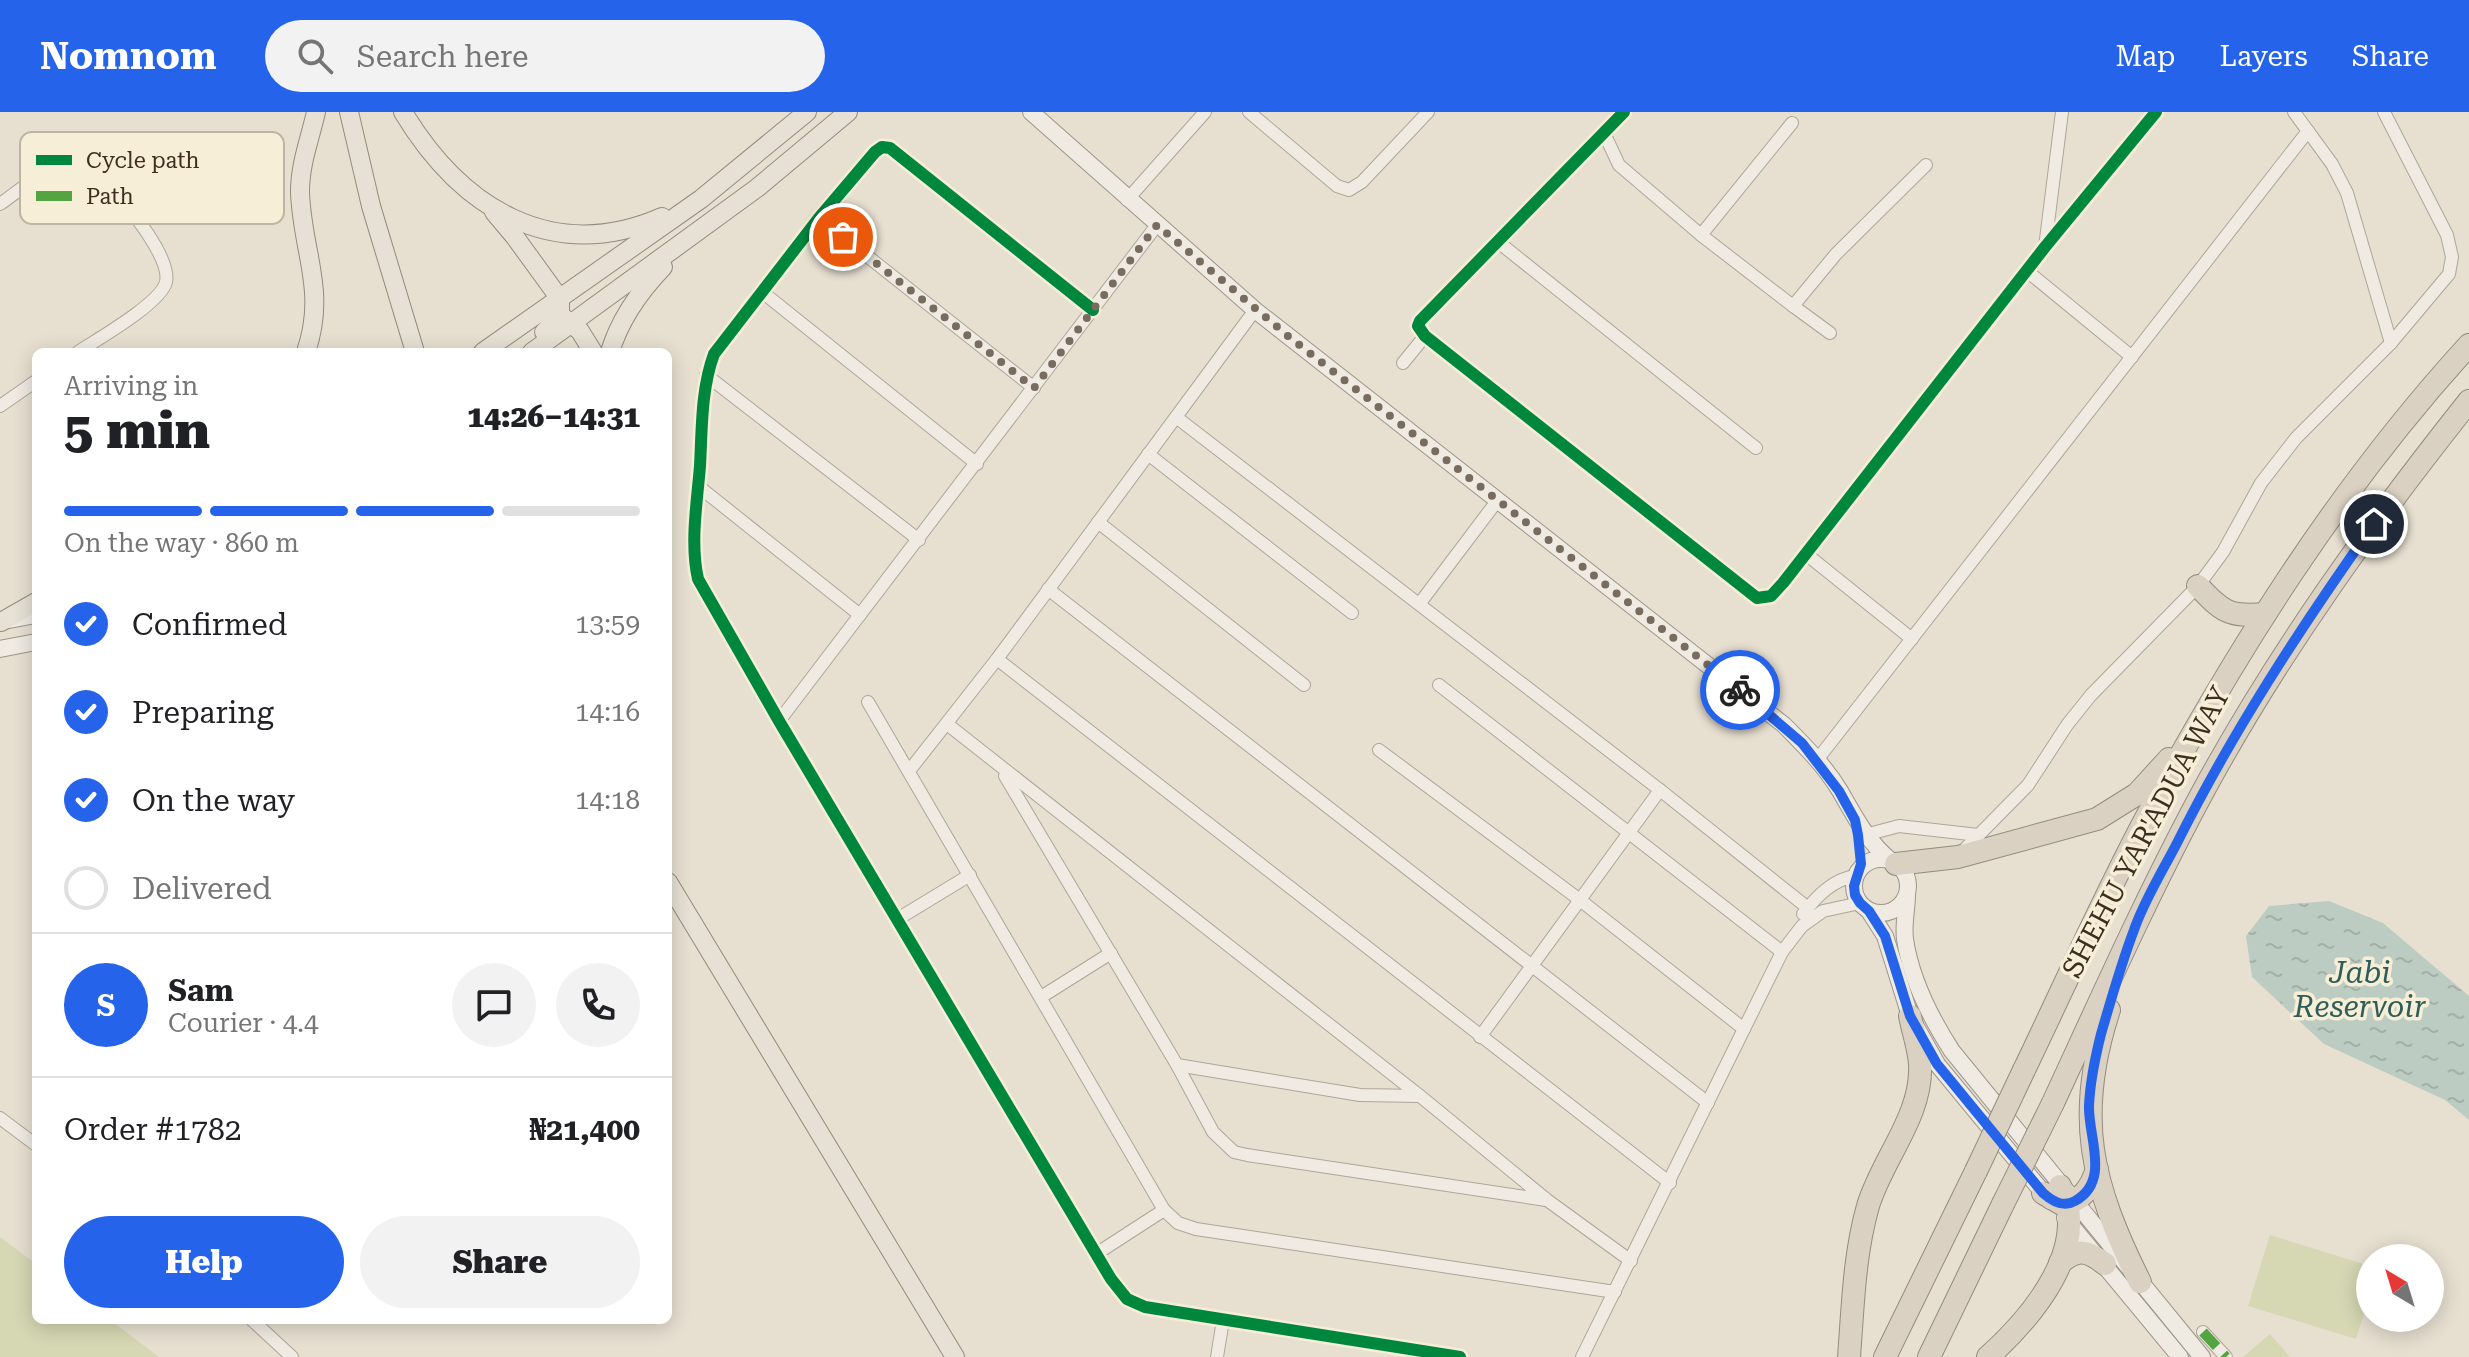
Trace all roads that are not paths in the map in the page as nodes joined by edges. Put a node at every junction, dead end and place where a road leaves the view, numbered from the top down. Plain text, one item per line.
1 (316, 112) edge
2 (349, 112) edge
3 (403, 112) edge
4 (807, 112) edge
5 (848, 112) edge
6 (1031, 112) edge
7 (1205, 112) edge
8 (1249, 112) edge
9 (1428, 112) edge
10 (1624, 112) edge
11 (2062, 112) edge
12 (2156, 112) edge
13 (2294, 112) edge
14 (2384, 112) edge
15 (1792, 123) dead end
16 (2308, 131) junction
17 (1604, 133) junction
18 (1926, 165) dead end
19 (20, 190) edge
20 (701, 199) junction
21 (1127, 200) junction
22 (0, 204) edge
23 (491, 209) junction
24 (819, 218) junction
25 (139, 224) edge
26 (708, 225) junction
27 (1157, 225) junction
28 (1701, 235) junction
29 (1497, 241) junction
30 (2045, 247) junction
31 (2027, 271) junction
32 (761, 291) junction
33 (1793, 306) junction
34 (1093, 310) junction
35 (1255, 310) junction
36 (564, 313) junction
37 (1830, 333) dead end
38 (1425, 336) junction
39 (2391, 343) junction
40 (2469, 345) edge
41 (84, 348) edge
42 (307, 348) edge
43 (414, 348) edge
44 (489, 348) edge
45 (525, 348) edge
46 (535, 348) edge
47 (590, 348) edge
48 (612, 348) edge
49 (2132, 357) junction
50 (1403, 363) dead end
51 (706, 375) junction
52 (32, 384) edge
53 (1034, 388) junction
54 (2469, 401) edge
55 (0, 406) edge
56 (1176, 417) junction
57 (1756, 448) dead end
58 (1148, 454) junction
59 (977, 464) junction
60 (698, 486) junction
61 (1497, 501) junction
62 (1098, 522) junction
63 (919, 540) junction
64 (1806, 554) junction
65 (2198, 586) junction
66 (1048, 589) junction
67 (1420, 603) junction
68 (32, 604) edge
69 (1352, 613) dead end
70 (2265, 614) junction
71 (860, 615) junction
72 (32, 616) edge
73 (1, 622) edge
74 (1912, 639) junction
75 (32, 643) edge
76 (0, 649) edge
77 (997, 659) junction
78 (1304, 685) dead end
79 (1439, 685) dead end
80 (2217, 694) junction
81 (868, 702) dead end
82 (779, 721) junction
83 (947, 724) junction
84 (1379, 750) dead end
85 (1817, 760) junction
86 (1002, 769) junction
87 (909, 771) junction
88 (1660, 790) junction
89 (1855, 820) junction
90 (1630, 832) junction
91 (1865, 835) junction
92 (1978, 835) junction
93 (1958, 857) junction
94 (1893, 862) junction
95 (970, 875) junction
96 (1857, 875) junction
97 (672, 889) edge
98 (1907, 894) junction
99 (672, 900) edge
100 (1580, 900) junction
101 (1865, 907) junction
102 (1808, 908) junction
103 (896, 920) junction
104 (2134, 928) junction
105 (1792, 938) junction
106 (701, 939) junction
107 (1782, 952) junction
108 (1111, 953) junction
109 (1532, 967) junction
110 (1041, 997) junction
111 (1910, 1016) junction
112 (1744, 1029) junction
113 (1480, 1037) junction
114 (1177, 1065) junction
115 (1420, 1096) junction
116 (1708, 1103) junction
117 (0, 1118) edge
118 (32, 1142) edge
119 (2097, 1169) junction
120 (1670, 1183) junction
121 (1547, 1200) junction
122 (2063, 1202) junction
123 (1164, 1210) junction
124 (1096, 1254) junction
125 (1631, 1261) junction
126 (2060, 1263) junction
127 (2105, 1264) junction
128 (2140, 1282) junction
129 (1615, 1292) junction
130 (1223, 1320) junction
131 (256, 1324) edge
132 (2203, 1332) dead end
133 (292, 1357) edge
134 (955, 1357) edge
135 (1217, 1357) edge
136 (1460, 1357) edge
137 (1582, 1357) edge
138 (1849, 1357) edge
139 (1885, 1357) edge
140 (1929, 1357) edge
141 (1988, 1357) edge
142 (2180, 1357) edge
143 (2202, 1357) edge
144 (2226, 1357) edge

1 - 42 main road
2 - 43 main road
3 - 23 main road
4 - 20 main road
5 - 26 main road
6 - 21 street
7 - 21 street
8 - 9 street
10 - 17 street
11 - 30 street
12 - 30 street
13 - 16 street
14 - 39 street
15 - 28 street
16 - 39 street
16 - 49 street
17 - 28 street
17 - 29 street
18 - 33 street
19 - 22 street
20 - 23 main road
20 - 36 main road
21 - 27 street
23 - 36 main road
24 - 32 street
24 - 34 street
24 - 53 street
25 - 41 street
26 - 36 main road
26 - 48 main road
27 - 34 street
27 - 35 street
28 - 33 street
29 - 38 street
29 - 57 street
30 - 31 street
31 - 49 street
31 - 64 street
32 - 51 street
32 - 59 street
33 - 37 street
34 - 53 street
35 - 56 street
35 - 61 street
36 - 44 main road
36 - 45 main road
36 - 46 main road
36 - 47 main road
38 - 50 street
38 - 64 street
39 - 65 street
40 - 70 highway, SHEHU YAR'ADUA WAY
49 - 74 street
51 - 60 street
51 - 63 street
52 - 55 street
53 - 59 street
54 - 104 highway, SHEHU YAR'ADUA WAY
56 - 58 street
56 - 67 street
58 - 62 street
58 - 69 street
59 - 63 street
60 - 71 street
60 - 82 street
61 - 67 street
61 - 85 street
62 - 66 street
62 - 78 street
63 - 71 street
64 - 74 street
65 - 70 highway
65 - 92 street
66 - 77 street
66 - 109 street
67 - 88 street
68 - 73 main road
70 - 80 highway, SHEHU YAR'ADUA WAY
71 - 82 street
72 - 73 street
74 - 85 street
75 - 76 street
77 - 83 street
77 - 113 street
79 - 90 street
80 - 93 highway
80 - 139 highway, SHEHU YAR'ADUA WAY, bridge
81 - 87 street
82 - 103 street
83 - 86 street
83 - 87 street
84 - 100 street
85 - 89 street
86 - 108 street
86 - 115 street
87 - 95 street
88 - 90 street
88 - 102 street
89 - 91 street
89 - 96 street
90 - 100 street
90 - 107 street
91 - 92 street
91 - 94 street
92 - 93 street
93 - 94 highway
94 - 96 street
94 - 98 street
95 - 103 street
95 - 110 street
96 - 101 street
96 - 102 street
97 - 106 main road
98 - 101 street
98 - 122 street
99 - 106 main road
100 - 109 street
100 - 112 street
101 - 105 street
101 - 111 street
102 - 105 street
103 - 124 street
104 - 119 highway
104 - 140 highway, SHEHU YAR'ADUA WAY, bridge
105 - 107 street
106 - 134 main road
107 - 112 street
108 - 110 street
108 - 114 street
109 - 113 street
109 - 116 street
110 - 123 street
111 - 122 street
111 - 138 highway
112 - 116 street
113 - 120 street
114 - 115 street
114 - 121 street
115 - 121 street
116 - 120 street
117 - 118 street
119 - 122 highway
119 - 128 highway
120 - 125 street
121 - 125 street
122 - 126 highway
122 - 127 street
122 - 128 street
123 - 124 street
123 - 129 street
124 - 130 street
125 - 129 street
126 - 127 highway
126 - 141 highway
127 - 142 street
128 - 143 street
129 - 137 street
130 - 135 street
130 - 136 street
131 - 133 street
132 - 144 street

